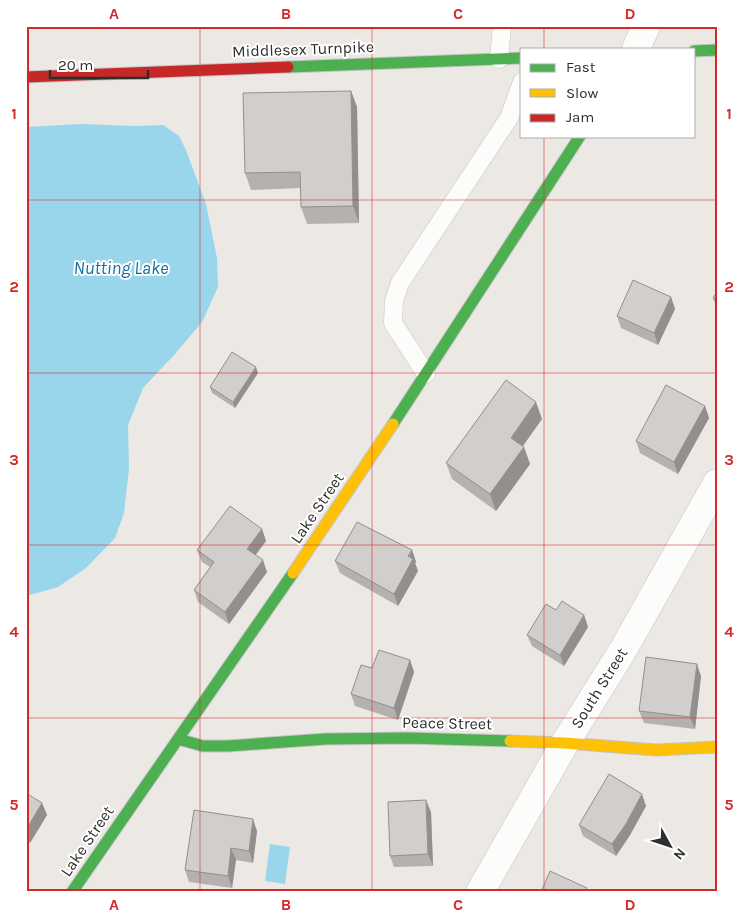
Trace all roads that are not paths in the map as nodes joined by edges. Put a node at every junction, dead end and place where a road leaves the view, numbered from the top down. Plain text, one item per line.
1 (502, 26) edge
2 (646, 26) edge
3 (636, 48) edge
4 (717, 50) edge
5 (696, 51) edge
6 (520, 58) edge
7 (499, 59) junction
8 (26, 76) edge
9 (520, 88) edge
10 (579, 138) edge
11 (426, 374) junction
12 (717, 483) edge
13 (178, 739) junction
14 (565, 743) junction
15 (717, 748) edge
16 (72, 892) edge
17 (480, 892) edge

1 - 7 lane
2 - 3 street
4 - 5 street
6 - 7 street, Middlesex Turnpike
7 - 8 street, Middlesex Turnpike
9 - 11 lane
10 - 11 street, Lake Street
11 - 13 street, Lake Street
12 - 14 street, South Street
13 - 14 street, Peace Street
13 - 16 street, Lake Street
14 - 15 street, Peace Street
14 - 17 street, South Street

